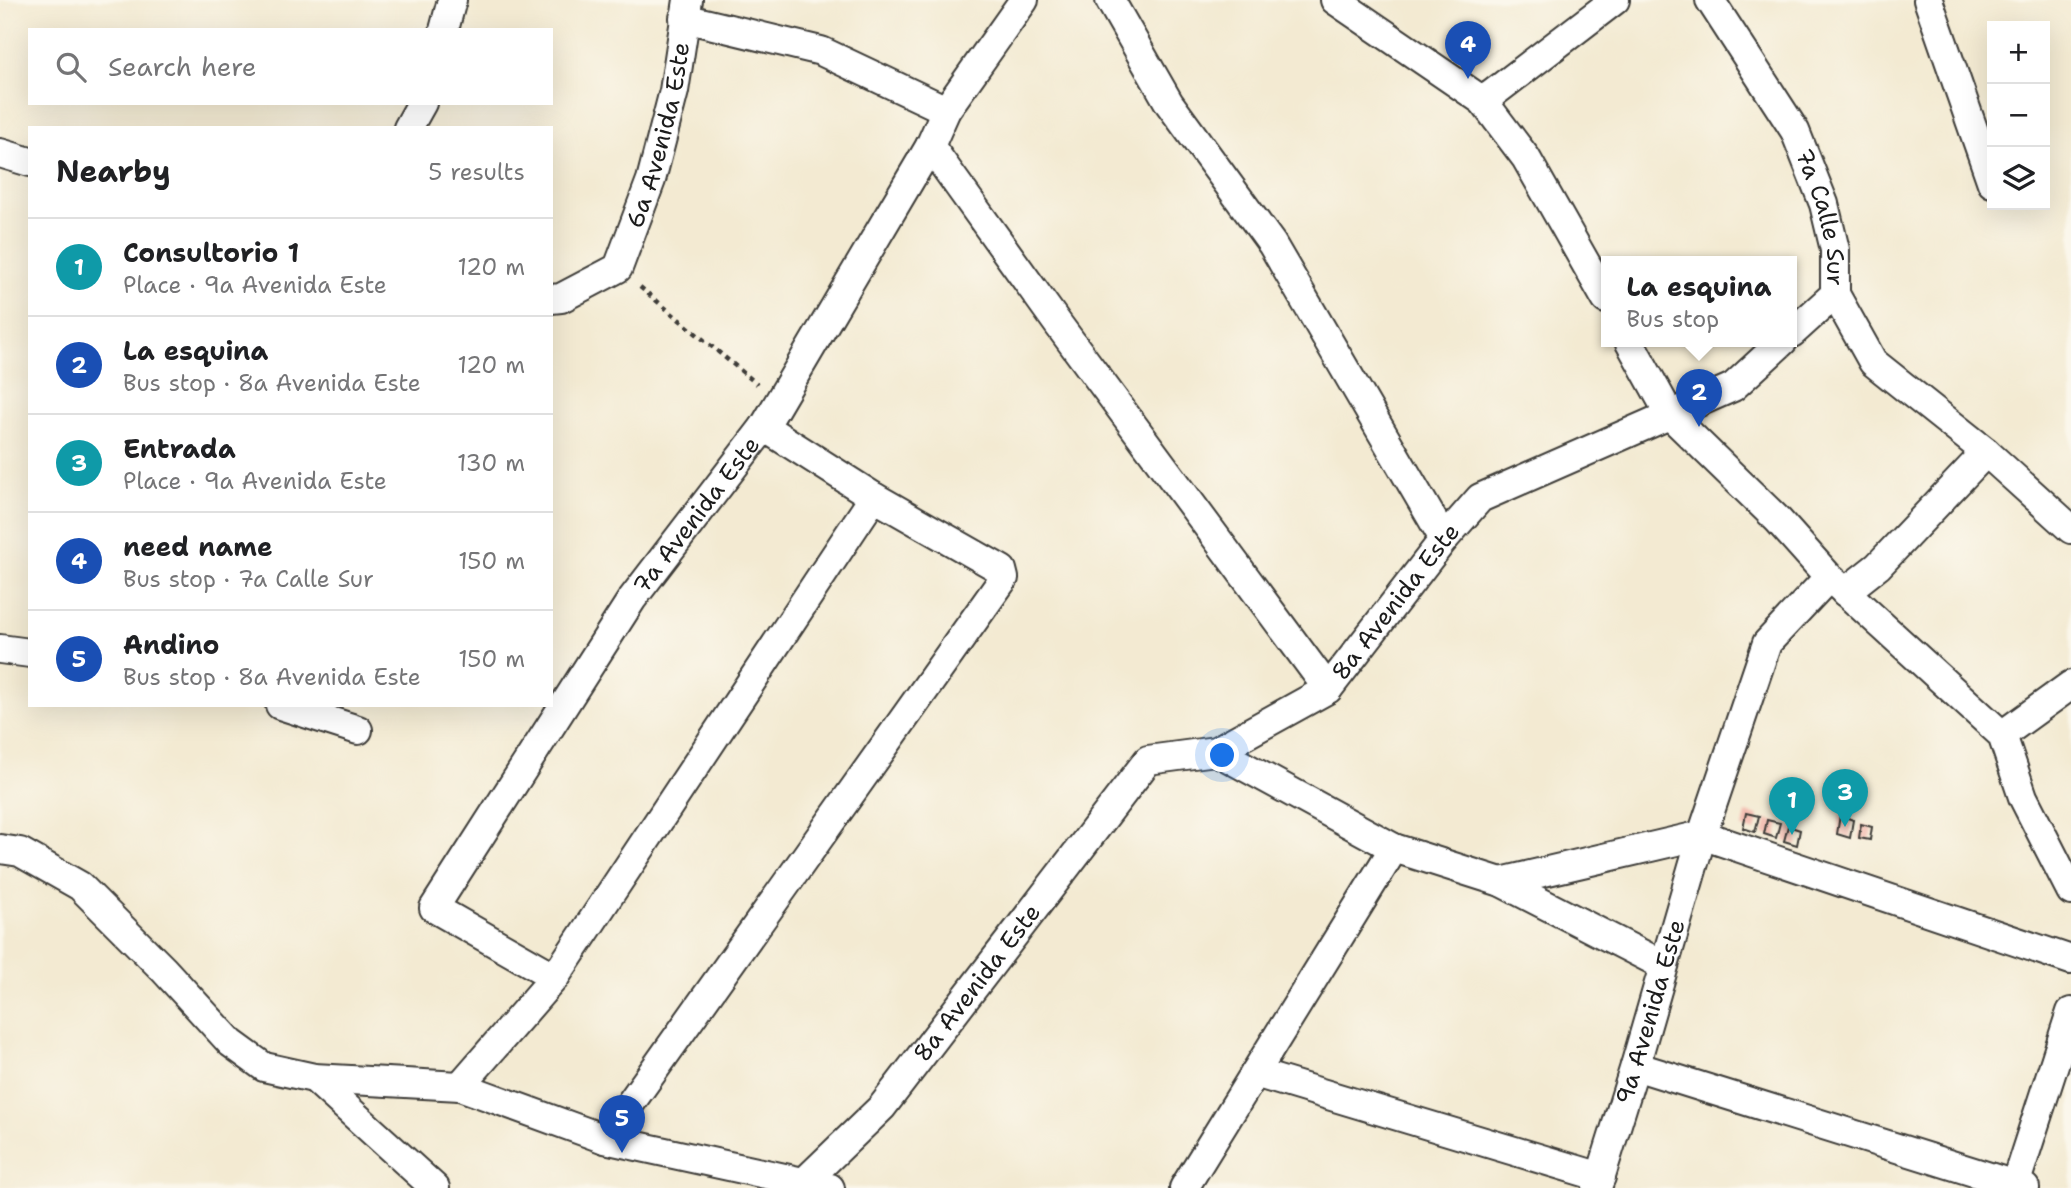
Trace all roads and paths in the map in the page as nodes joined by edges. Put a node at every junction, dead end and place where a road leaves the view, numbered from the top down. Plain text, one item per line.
1 (452, 0) edge
2 (1024, 0) edge
3 (1110, 0) edge
4 (1335, 0) edge
5 (1615, 0) edge
6 (1710, 0) edge
7 (1928, 0) edge
8 (686, 9) edge
9 (445, 28) edge
10 (1483, 101) junction
11 (421, 105) edge
12 (946, 110) junction
13 (409, 126) edge
14 (930, 146) junction
15 (0, 153) edge
16 (28, 161) edge
17 (1987, 169) edge
18 (618, 268) junction
19 (1601, 290) edge
20 (1835, 294) junction
21 (553, 299) edge
22 (1797, 328) edge
23 (1632, 347) edge
24 (1776, 347) edge
25 (778, 401) junction
26 (1670, 415) junction
27 (764, 427) junction
28 (1986, 452) junction
29 (874, 498) junction
30 (2071, 529) edge
31 (1444, 539) junction
32 (1837, 585) junction
33 (0, 649) edge
34 (28, 653) edge
35 (2071, 685) edge
36 (1328, 689) junction
37 (286, 707) edge
38 (1993, 726) junction
39 (358, 730) dead end
40 (1216, 751) junction
41 (1702, 835) junction
42 (1394, 848) junction
43 (0, 849) edge
44 (1501, 882) junction
45 (2071, 891) edge
46 (2071, 960) edge
47 (1663, 965) junction
48 (555, 977) junction
49 (2071, 1012) edge
50 (1635, 1066) junction
51 (1255, 1073) junction
52 (314, 1078) junction
53 (460, 1086) junction
54 (605, 1139) junction
55 (1599, 1182) edge
56 (799, 1185) edge
57 (2018, 1187) edge
58 (435, 1188) edge
59 (830, 1188) edge
60 (1184, 1188) edge

1 - 9 street
2 - 12 street, 7a Avenida Este
3 - 31 street
4 - 10 street
5 - 10 street
6 - 20 street, 7a Calle Sur
7 - 17 street
8 - 12 street
8 - 18 street, 6a Avenida Este
10 - 19 street
11 - 13 street
12 - 14 street, 7a Avenida Este
14 - 25 street, 7a Avenida Este
14 - 36 street
15 - 16 street
18 - 21 street
18 - 25 path
20 - 22 street
20 - 28 street, 7a Calle Sur
23 - 26 street
24 - 26 street, 8a Avenida Este
25 - 27 street, 7a Avenida Este
26 - 31 street, 8a Avenida Este
26 - 32 street
27 - 29 street
27 - 48 street, 7a Avenida Este
28 - 30 street, 7a Calle Sur
28 - 32 street, 9a Avenida Este
29 - 48 street
29 - 54 street
31 - 36 street, 8a Avenida Este
32 - 38 street
32 - 41 street, 9a Avenida Este
33 - 34 street
35 - 38 street
36 - 40 street, 8a Avenida Este
37 - 39 street
38 - 45 street
40 - 42 street
40 - 56 street, 8a Avenida Este
41 - 44 street
41 - 46 street
41 - 47 street, 9a Avenida Este
42 - 44 street
42 - 51 street
43 - 52 street
44 - 47 street
47 - 50 street, 9a Avenida Este
48 - 53 street
49 - 57 street
50 - 55 street, 9a Avenida Este
50 - 57 street
51 - 55 street
51 - 60 street
52 - 53 street
52 - 58 street
53 - 54 street
54 - 56 street
56 - 59 street

